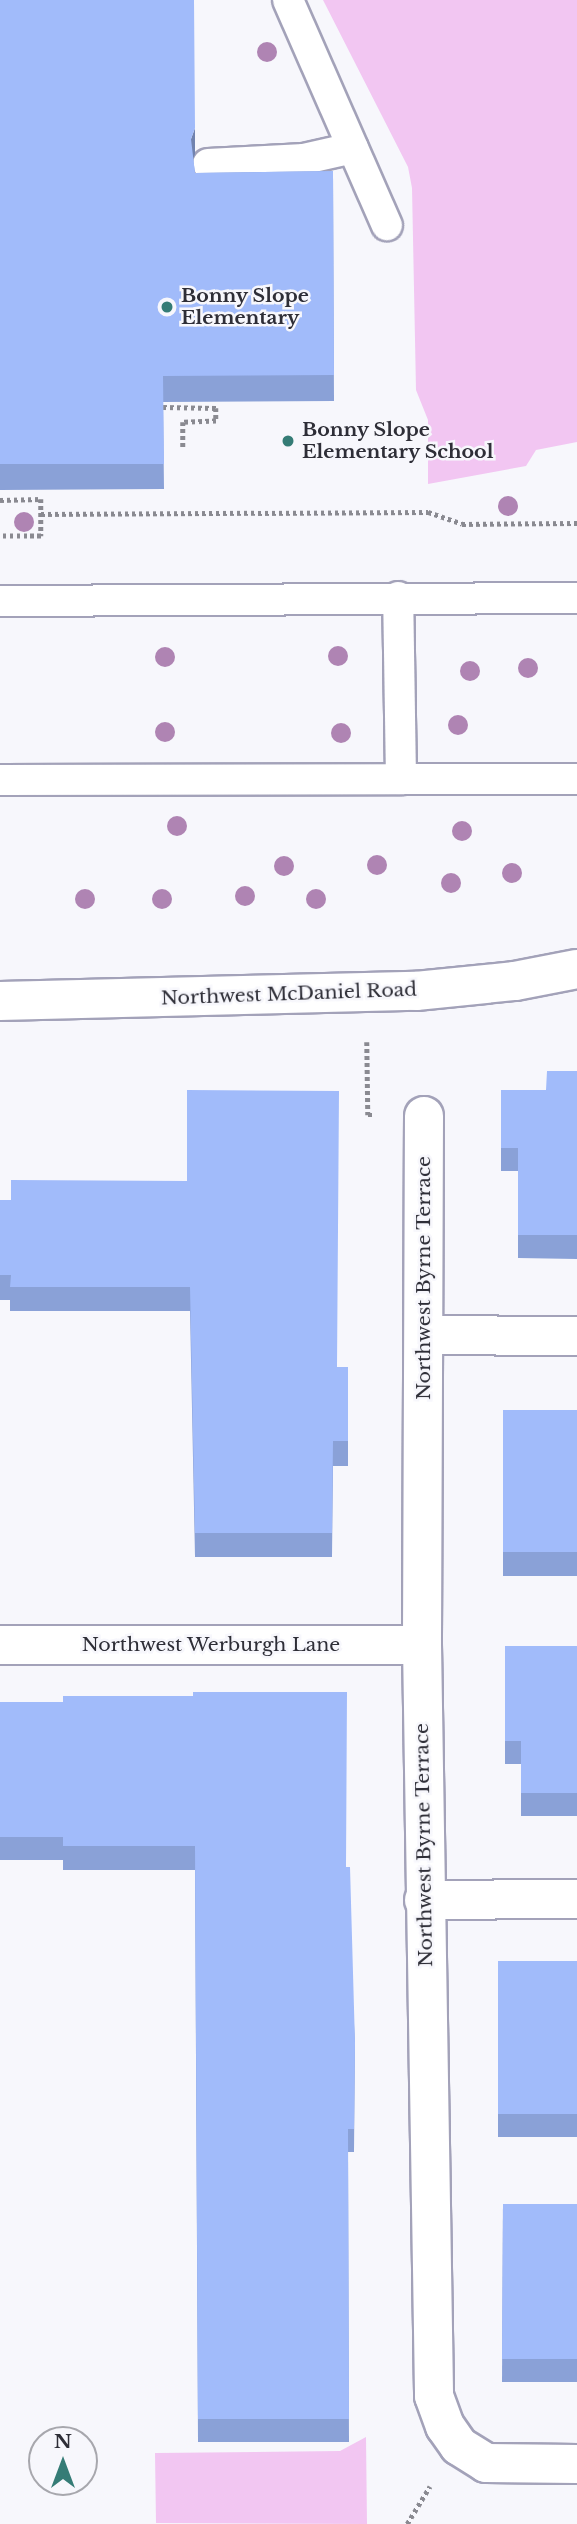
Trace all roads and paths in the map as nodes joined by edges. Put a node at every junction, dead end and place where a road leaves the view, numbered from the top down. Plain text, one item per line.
1 (288, 0) edge
2 (353, 148) junction
3 (208, 164) dead end
4 (387, 225) dead end
5 (163, 407) edge
6 (183, 447) dead end
7 (0, 500) edge
8 (41, 514) junction
9 (577, 523) edge
10 (0, 536) edge
11 (398, 597) junction
12 (577, 598) edge
13 (0, 601) edge
14 (401, 779) junction
15 (577, 779) edge
16 (0, 780) edge
17 (577, 969) edge
18 (0, 1001) edge
19 (368, 1082) dead end
20 (368, 1115) dead end
21 (424, 1116) dead end
22 (424, 1335) junction
23 (577, 1336) edge
24 (0, 1645) edge
25 (422, 1645) junction
26 (577, 1899) edge
27 (424, 1900) junction
28 (577, 2463) edge

1 - 2 lane
2 - 3 lane
2 - 4 lane
5 - 6 path
7 - 8 path
8 - 9 path
8 - 10 path
11 - 12 lane
11 - 13 lane
11 - 14 lane
14 - 15 lane
14 - 16 lane
17 - 18 street, Northwest McDaniel Road
19 - 20 path
21 - 22 street, Northwest Byrne Terrace
22 - 23 street
22 - 25 street, Northwest Byrne Terrace
24 - 25 street, Northwest Werburgh Lane
25 - 27 street, Northwest Byrne Terrace
26 - 27 street
27 - 28 street, Northwest Byrne Terrace

